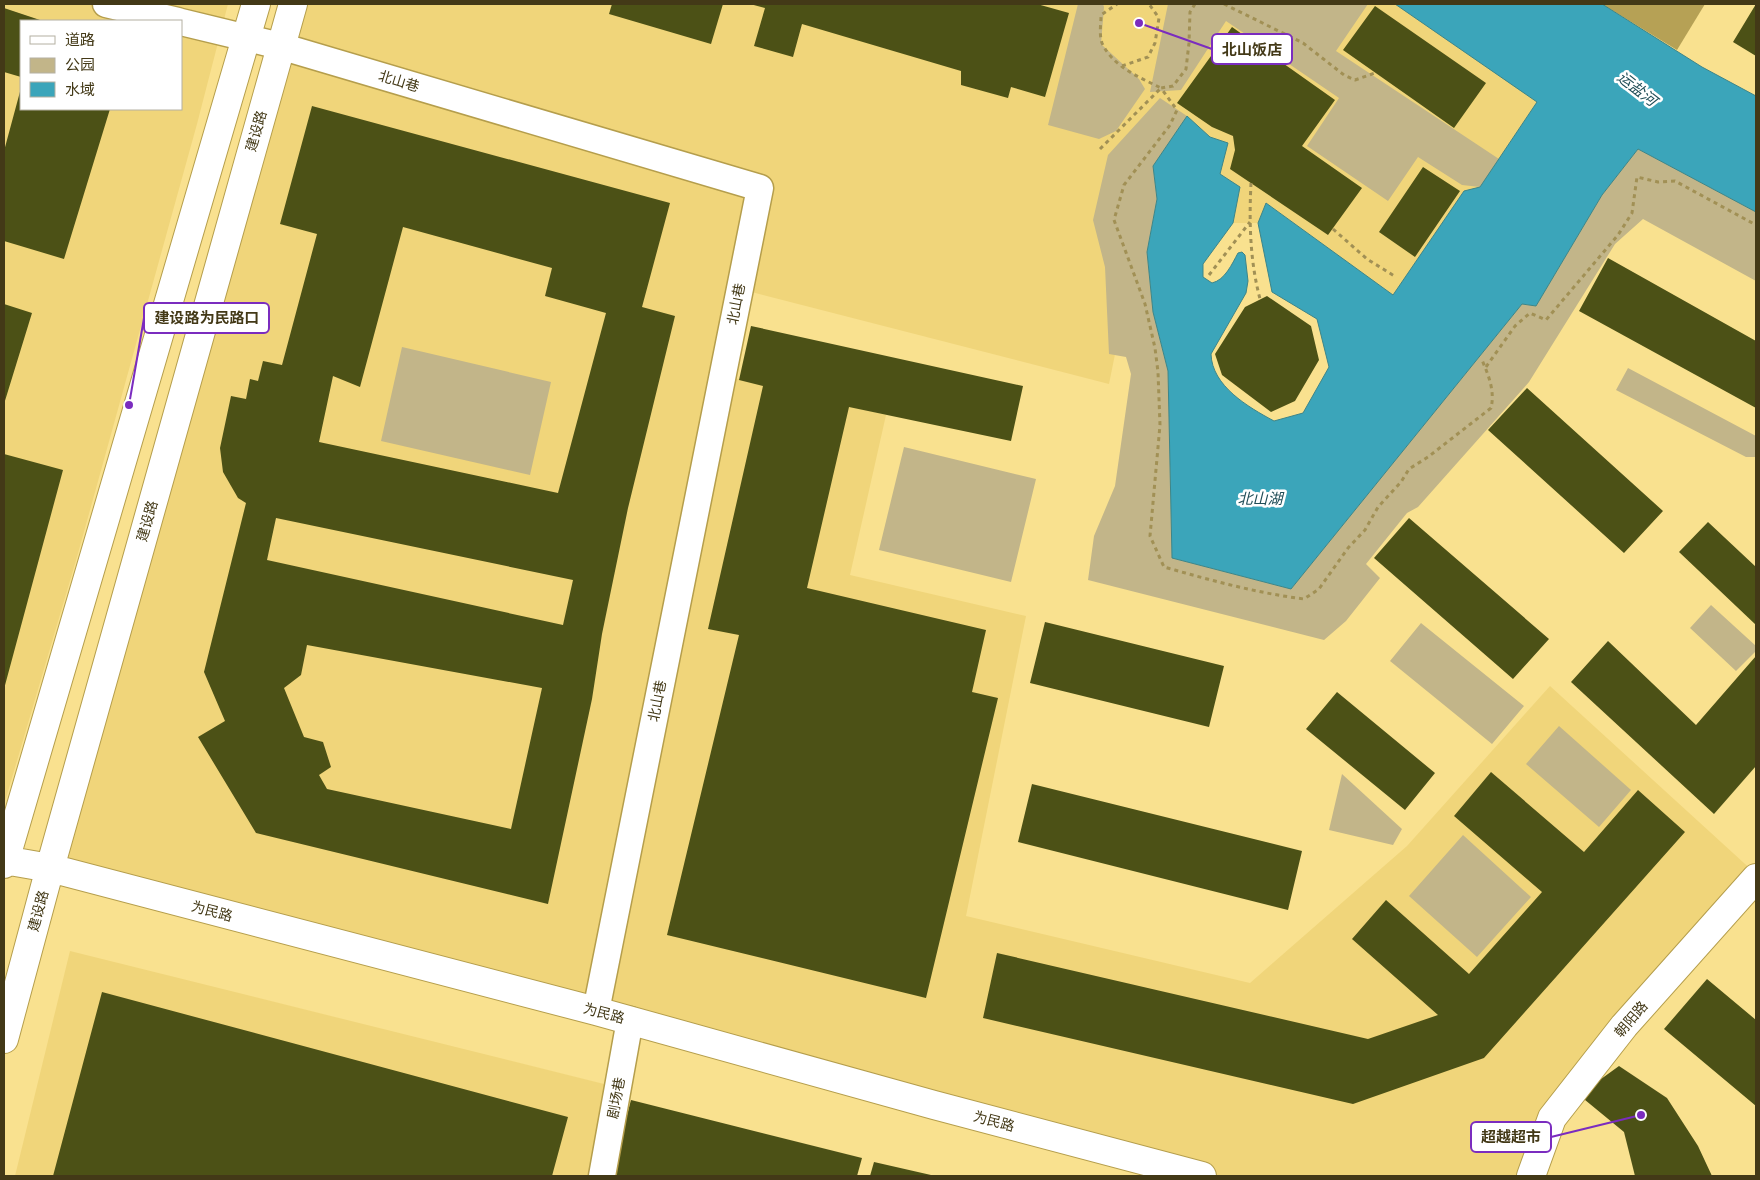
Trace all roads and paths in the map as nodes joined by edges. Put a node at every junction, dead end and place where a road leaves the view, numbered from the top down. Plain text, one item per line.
1 (106, 4) edge
2 (256, 4) edge
3 (293, 4) edge
4 (1116, 4) edge
5 (1149, 4) edge
6 (1195, 4) edge
7 (1224, 4) edge
8 (172, 20) edge
9 (182, 22) edge
10 (247, 38) junction
11 (280, 46) junction
12 (1122, 66) junction
13 (1375, 73) dead end
14 (1161, 88) junction
15 (1100, 149) dead end
16 (1250, 183) dead end
17 (1250, 222) junction
18 (1756, 225) edge
19 (1333, 229) dead end
20 (1209, 275) dead end
21 (1396, 278) dead end
22 (1260, 299) dead end
23 (1482, 360) dead end
24 (1485, 367) junction
25 (4, 861) edge
26 (50, 868) junction
27 (1756, 878) edge
28 (596, 1011) junction
29 (630, 1020) junction
30 (4, 1039) edge
31 (602, 1176) edge
32 (1202, 1176) edge
33 (1531, 1176) edge

1 - 8 street, 北山巷
2 - 10 street
3 - 11 street, 建设路
4 - 12 path
5 - 12 path
6 - 14 path
7 - 13 path
9 - 10 street, 北山巷
10 - 11 street, 北山巷
10 - 25 street
11 - 26 street, 建设路
11 - 28 street, 北山巷
12 - 14 path
14 - 15 path
14 - 24 path
16 - 17 path
17 - 20 path
17 - 22 path
18 - 24 path
19 - 21 path
23 - 24 path
25 - 26 street, 为民路
26 - 28 street, 为民路
26 - 30 street, 建设路
27 - 33 street, 朝阳路
28 - 29 street, 为民路
29 - 31 street, 剧场巷
29 - 32 street, 为民路

